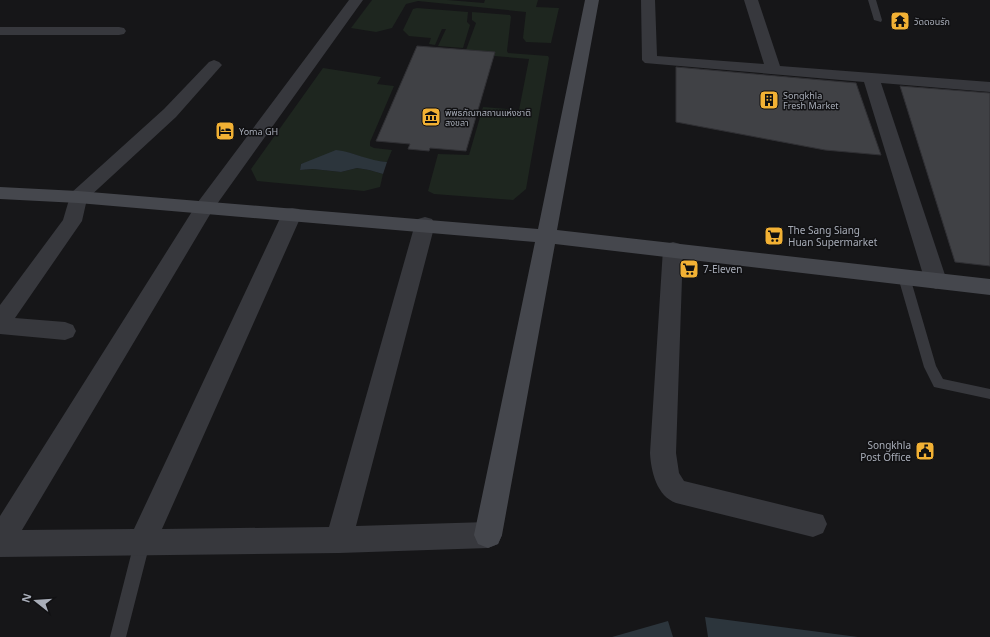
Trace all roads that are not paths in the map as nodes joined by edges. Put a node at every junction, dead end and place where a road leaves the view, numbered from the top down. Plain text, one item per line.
1 (356, 0) edge
2 (592, 0) edge
3 (648, 0) edge
4 (751, 0) edge
5 (872, 0) edge
6 (878, 20) dead end
7 (0, 31) edge
8 (119, 31) dead end
9 (214, 65) dead end
10 (774, 70) junction
11 (871, 78) junction
12 (990, 87) edge
13 (0, 193) edge
14 (78, 197) junction
15 (204, 207) junction
16 (292, 214) junction
17 (425, 224) junction
18 (545, 236) junction
19 (673, 249) junction
20 (904, 277) junction
21 (936, 281) junction
22 (990, 287) edge
23 (0, 322) edge
24 (0, 325) edge
25 (65, 331) dead end
26 (990, 394) edge
27 (813, 524) dead end
28 (339, 540) junction
29 (0, 542) edge
30 (142, 543) junction
31 (118, 637) edge

1 - 15 street
2 - 18 street
3 - 10 street
4 - 10 street
5 - 6 lane
7 - 8 street
9 - 14 street
10 - 11 street
11 - 12 street
11 - 21 street
13 - 14 street
14 - 15 street
14 - 23 street
15 - 16 street
15 - 29 street
16 - 17 street
16 - 30 street
17 - 18 street
17 - 28 street
18 - 19 street
18 - 28 street
19 - 20 street
19 - 27 street
20 - 21 street
20 - 26 lane
21 - 22 street
24 - 25 street
28 - 30 street
29 - 30 street
30 - 31 lane

